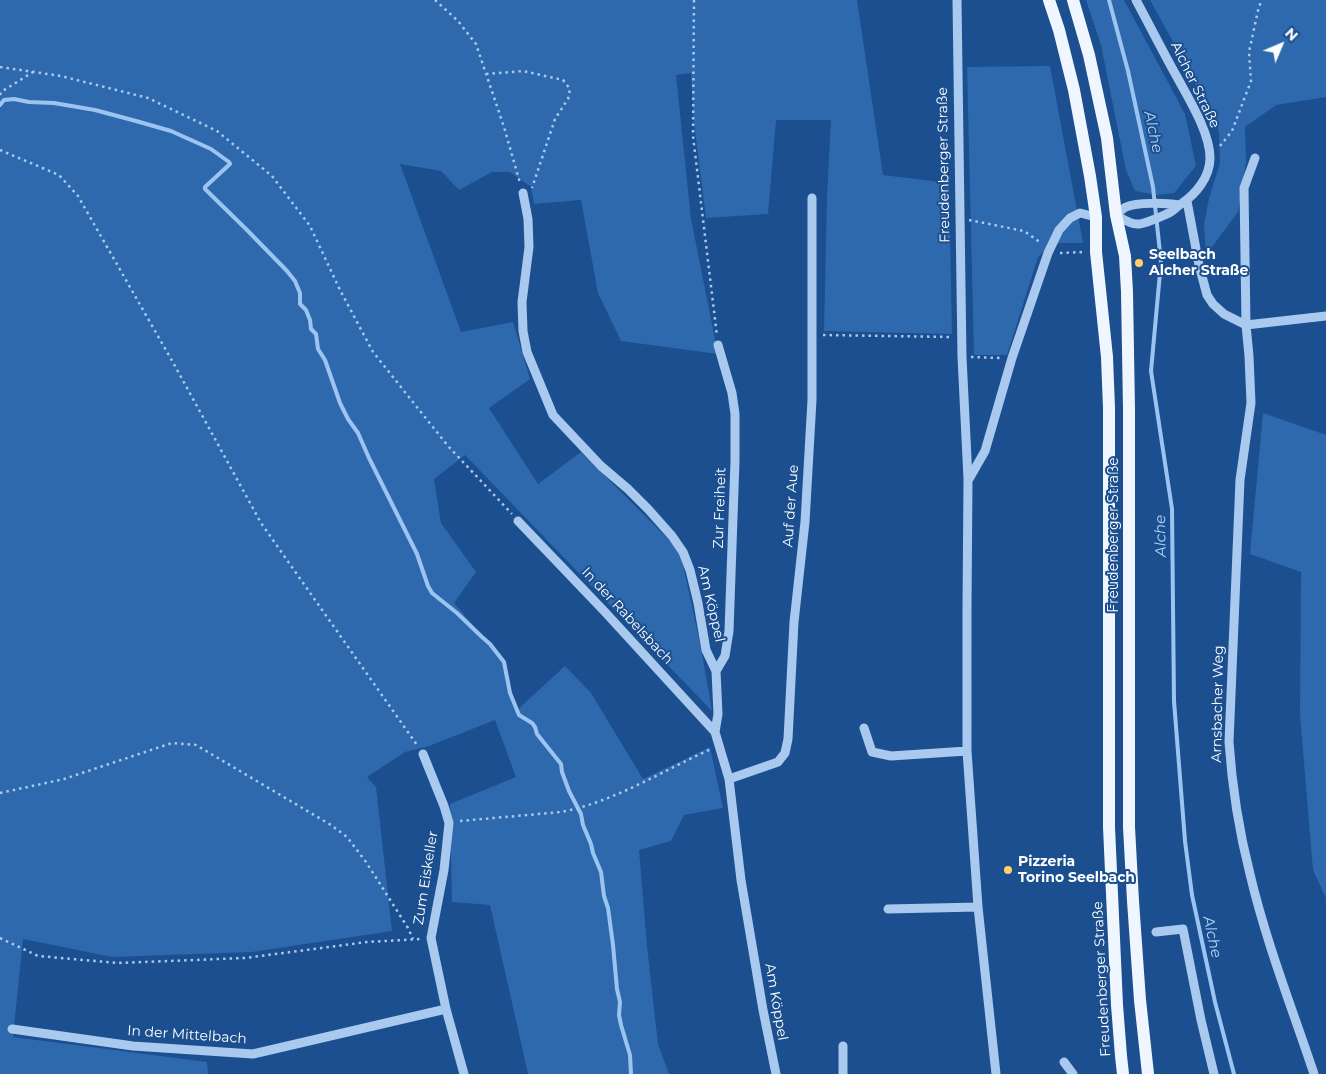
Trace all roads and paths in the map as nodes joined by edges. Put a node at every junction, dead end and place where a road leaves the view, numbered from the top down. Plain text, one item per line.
1 (435, 0) edge
2 (694, 0) edge
3 (957, 0) edge
4 (1049, 0) edge
5 (1073, 0) edge
6 (1136, 0) edge
7 (1262, 0) edge
8 (0, 67) edge
9 (33, 72) junction
10 (486, 74) junction
11 (0, 95) edge
12 (0, 150) edge
13 (1256, 158) dead end
14 (1210, 159) junction
15 (524, 196) junction
16 (812, 198) dead end
17 (1177, 205) junction
18 (1116, 214) junction
19 (1096, 217) junction
20 (960, 219) junction
21 (1049, 251) junction
22 (1096, 252) junction
23 (1326, 316) edge
24 (1246, 325) junction
25 (812, 335) junction
26 (962, 337) junction
27 (718, 345) joint
28 (962, 357) junction
29 (1012, 358) junction
30 (968, 479) junction
31 (518, 521) joint
32 (716, 671) junction
33 (864, 728) dead end
34 (715, 732) junction
35 (719, 745) junction
36 (968, 751) junction
37 (423, 754) joint
38 (729, 779) junction
39 (0, 792) edge
40 (449, 823) junction
41 (978, 907) junction
42 (888, 909) dead end
43 (1156, 932) dead end
44 (0, 938) edge
45 (446, 1009) junction
46 (12, 1029) dead end
47 (843, 1046) dead end
48 (1064, 1062) dead end
49 (464, 1074) edge
50 (776, 1074) edge
51 (843, 1074) edge
52 (996, 1074) edge
53 (1073, 1074) edge
54 (1124, 1074) edge
55 (1148, 1074) edge
56 (1214, 1074) edge
57 (1314, 1074) edge

1 - 10 path
2 - 27 path
3 - 20 street, Freudenberger Straße
4 - 19 main road, Freudenberger Straße
5 - 18 main road, Freudenberger Straße
6 - 14 street, Alcher Straße
7 - 14 path
8 - 9 path
9 - 11 path
9 - 31 path
10 - 15 path
10 - 15 path
12 - 37 path
13 - 24 street, Arnsbacher Weg
14 - 17 street
15 - 32 street, Am Köppel
16 - 25 street, Auf der Aue
17 - 18 street
17 - 18 street
17 - 24 street
18 - 19 main road
18 - 55 main road, Freudenberger Straße
19 - 21 street
19 - 22 main road, Freudenberger Straße
20 - 21 path
20 - 26 street, Freudenberger Straße
21 - 22 path
21 - 29 street
22 - 54 main road, Freudenberger Straße
23 - 24 street
24 - 57 street, Arnsbacher Weg
25 - 26 path
25 - 38 street, Auf der Aue
26 - 28 street, Freudenberger Straße
27 - 32 street, Zur Freiheit
28 - 29 path
28 - 30 street, Freudenberger Straße
29 - 30 street
30 - 36 street, Freudenberger Straße
31 - 34 street, In der Rabelsbach
32 - 34 street, Am Köppel
33 - 36 street
34 - 35 street, Am Köppel
35 - 38 street, Am Köppel
35 - 40 path
36 - 41 street, Freudenberger Straße
37 - 40 street, Zum Eiskeller
38 - 50 street, Am Köppel
39 - 44 path
40 - 45 street, Zum Eiskeller
41 - 42 street
41 - 52 street, Freudenberger Straße
43 - 56 street
45 - 46 street, In der Mittelbach
45 - 49 street, Zum Eiskeller
47 - 51 street
48 - 53 street

